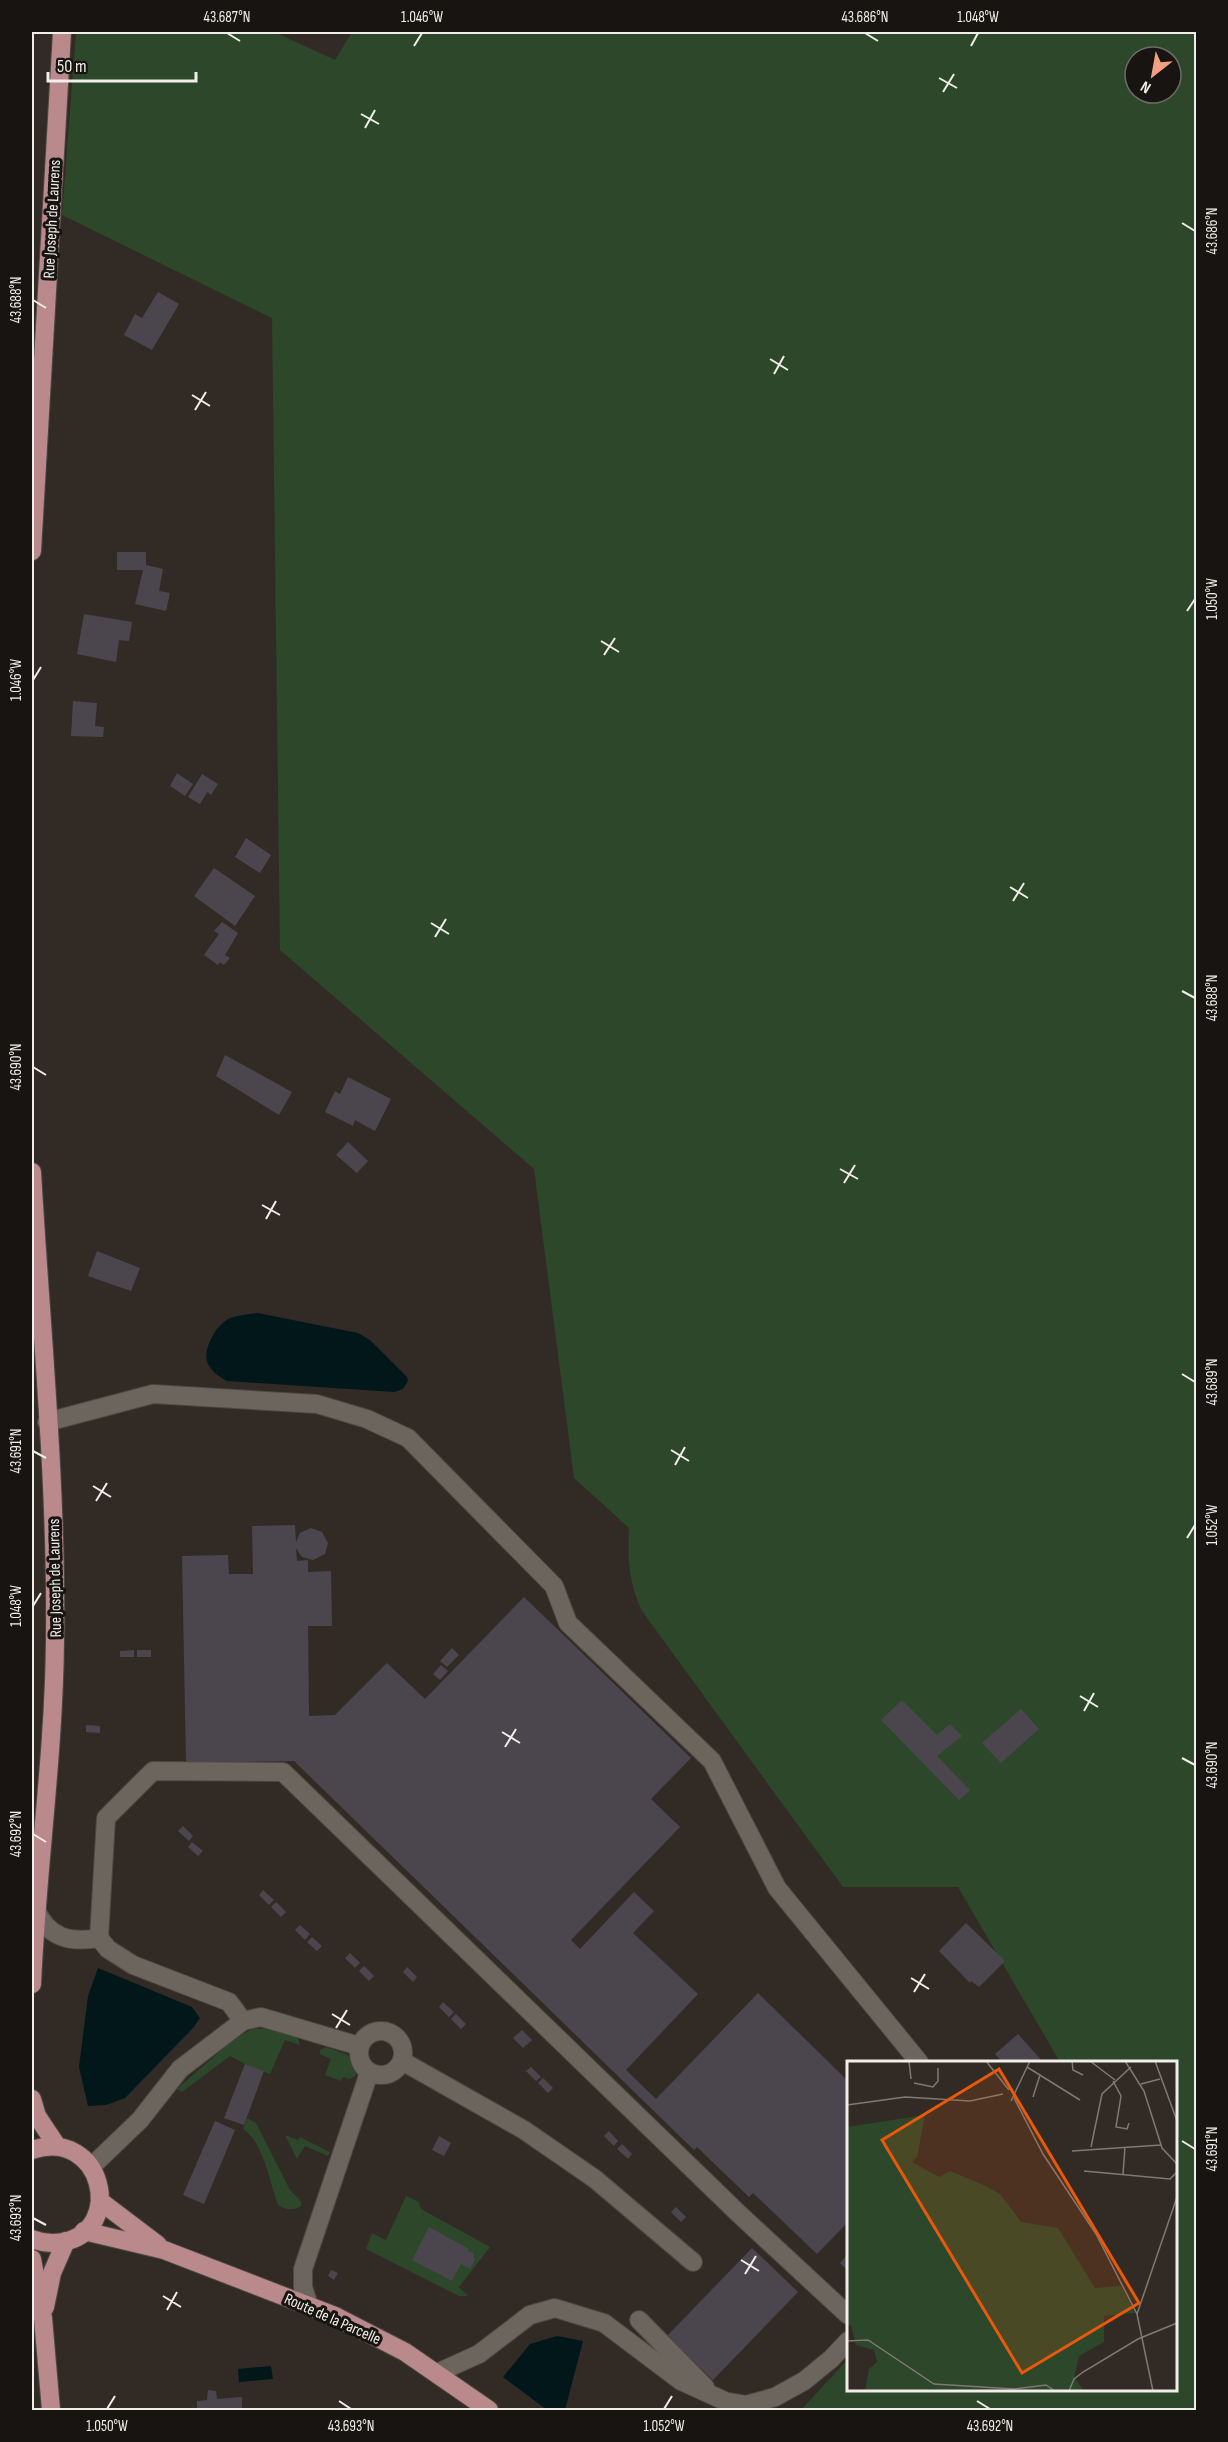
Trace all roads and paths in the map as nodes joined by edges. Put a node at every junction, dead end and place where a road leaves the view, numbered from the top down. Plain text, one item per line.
1 (62, 32) edge
2 (32, 551) edge
3 (32, 1172) edge
4 (47, 1422) junction
5 (35, 1908) junction
6 (99, 1938) junction
7 (32, 1984) edge
8 (243, 2021) junction
9 (359, 2046) junction
10 (402, 2061) junction
11 (918, 2061) edge
12 (369, 2073) junction
13 (32, 2099) edge
14 (57, 2146) junction
15 (32, 2150) edge
16 (91, 2167) junction
17 (100, 2201) junction
18 (84, 2231) junction
19 (32, 2239) edge
20 (66, 2241) junction
21 (164, 2250) junction
22 (32, 2259) edge
23 (693, 2262) dead end
24 (309, 2306) junction
25 (847, 2313) edge
26 (43, 2318) junction
27 (639, 2320) dead end
28 (847, 2343) edge
29 (437, 2373) junction
30 (714, 2397) junction
31 (51, 2410) edge
32 (489, 2410) edge

1 - 2 main road, Rue Joseph de Laurens
3 - 4 main road, Rue Joseph de Laurens
4 - 5 main road, Rue Joseph de Laurens
4 - 11 lane
5 - 6 lane
5 - 7 main road, Rue Joseph de Laurens
6 - 8 lane
6 - 25 lane
8 - 9 lane
8 - 16 lane
9 - 10 lane
9 - 12 lane
10 - 12 lane
10 - 23 lane
12 - 24 lane
13 - 14 main road
14 - 15 main road
14 - 16 main road
16 - 17 main road
17 - 18 main road
17 - 21 main road, Route de la Parcelle
18 - 20 main road
18 - 21 main road, Route de la Parcelle
19 - 20 main road
20 - 26 main road
21 - 24 main road, Route de la Parcelle
22 - 26 main road
24 - 29 main road, Route de la Parcelle
26 - 31 main road
27 - 30 lane
28 - 30 lane
29 - 30 lane
29 - 32 main road, Route de la Parcelle

